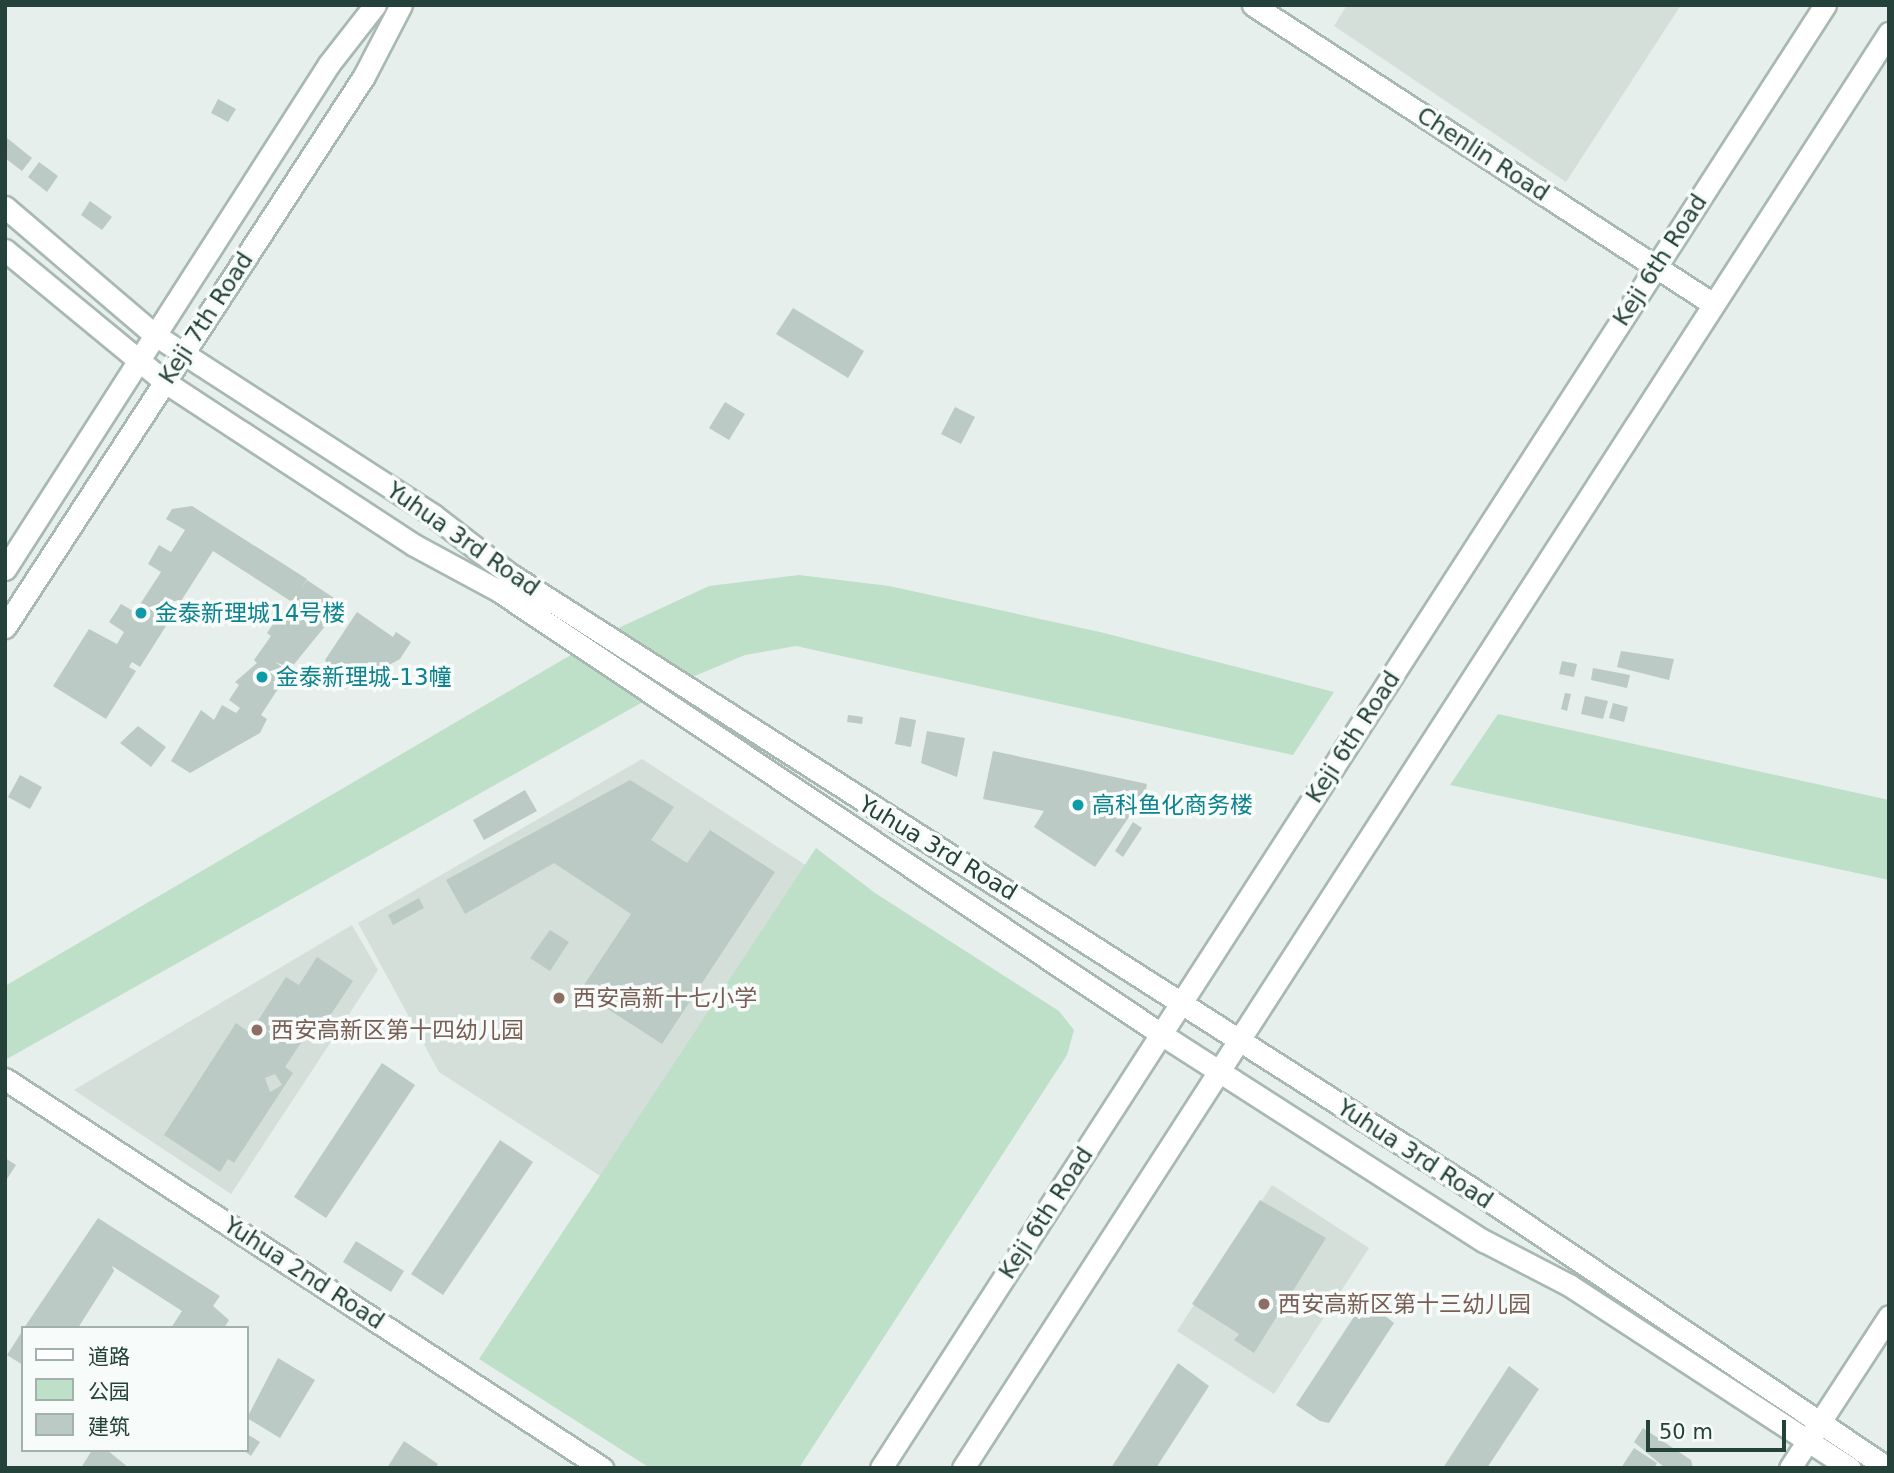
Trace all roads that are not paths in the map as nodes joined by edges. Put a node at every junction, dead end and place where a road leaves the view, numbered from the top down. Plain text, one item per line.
1 (375, 5) edge
2 (401, 5) edge
3 (1253, 5) edge
4 (1825, 5) edge
5 (1889, 33) edge
6 (5, 207) edge
7 (5, 250) edge
8 (1656, 266) junction
9 (98, 286) junction
10 (1713, 304) junction
11 (77, 312) junction
12 (155, 335) junction
13 (183, 354) junction
14 (137, 363) junction
15 (165, 382) junction
16 (244, 393) junction
17 (226, 422) junction
18 (5, 569) edge
19 (5, 627) edge
20 (1181, 1004) junction
21 (1161, 1034) junction
22 (1237, 1039) junction
23 (1218, 1068) junction
24 (5, 1079) edge
25 (1889, 1315) edge
26 (1813, 1432) junction
27 (602, 1468) edge
28 (881, 1468) edge
29 (963, 1468) edge
30 (1790, 1468) edge
31 (1850, 1468) edge
32 (1887, 1468) edge

1 - 12 street, Keji 7th Road
2 - 13 street, Keji 7th Road
3 - 8 street, Chenlin Road
4 - 8 street, Keji 6th Road
5 - 10 street
6 - 9 street, Yuhua 3rd Road
7 - 11 street, Yuhua 3rd Road
8 - 10 street, Chenlin Road
8 - 20 street, Keji 6th Road
9 - 11 street
9 - 12 street, Yuhua 3rd Road
10 - 22 street
11 - 14 street, Yuhua 3rd Road
12 - 13 street, Yuhua 3rd Road
12 - 14 street, Keji 7th Road
13 - 15 street, Keji 7th Road
13 - 16 street, Yuhua 3rd Road
14 - 15 street, Yuhua 3rd Road
14 - 18 street, Keji 7th Road
15 - 17 street, Yuhua 3rd Road
15 - 19 street, Keji 7th Road
16 - 17 street
16 - 20 street, Yuhua 3rd Road
17 - 21 street, Yuhua 3rd Road
20 - 21 street, Keji 6th Road
20 - 22 street, Yuhua 3rd Road
21 - 23 street, Yuhua 3rd Road
21 - 28 street, Keji 6th Road
22 - 23 street
22 - 26 street, Yuhua 3rd Road
23 - 26 street, Yuhua 3rd Road
23 - 29 street
24 - 27 street, Yuhua 2nd Road
25 - 26 street
26 - 30 street
26 - 31 street, Yuhua 3rd Road
26 - 32 street, Yuhua 3rd Road

